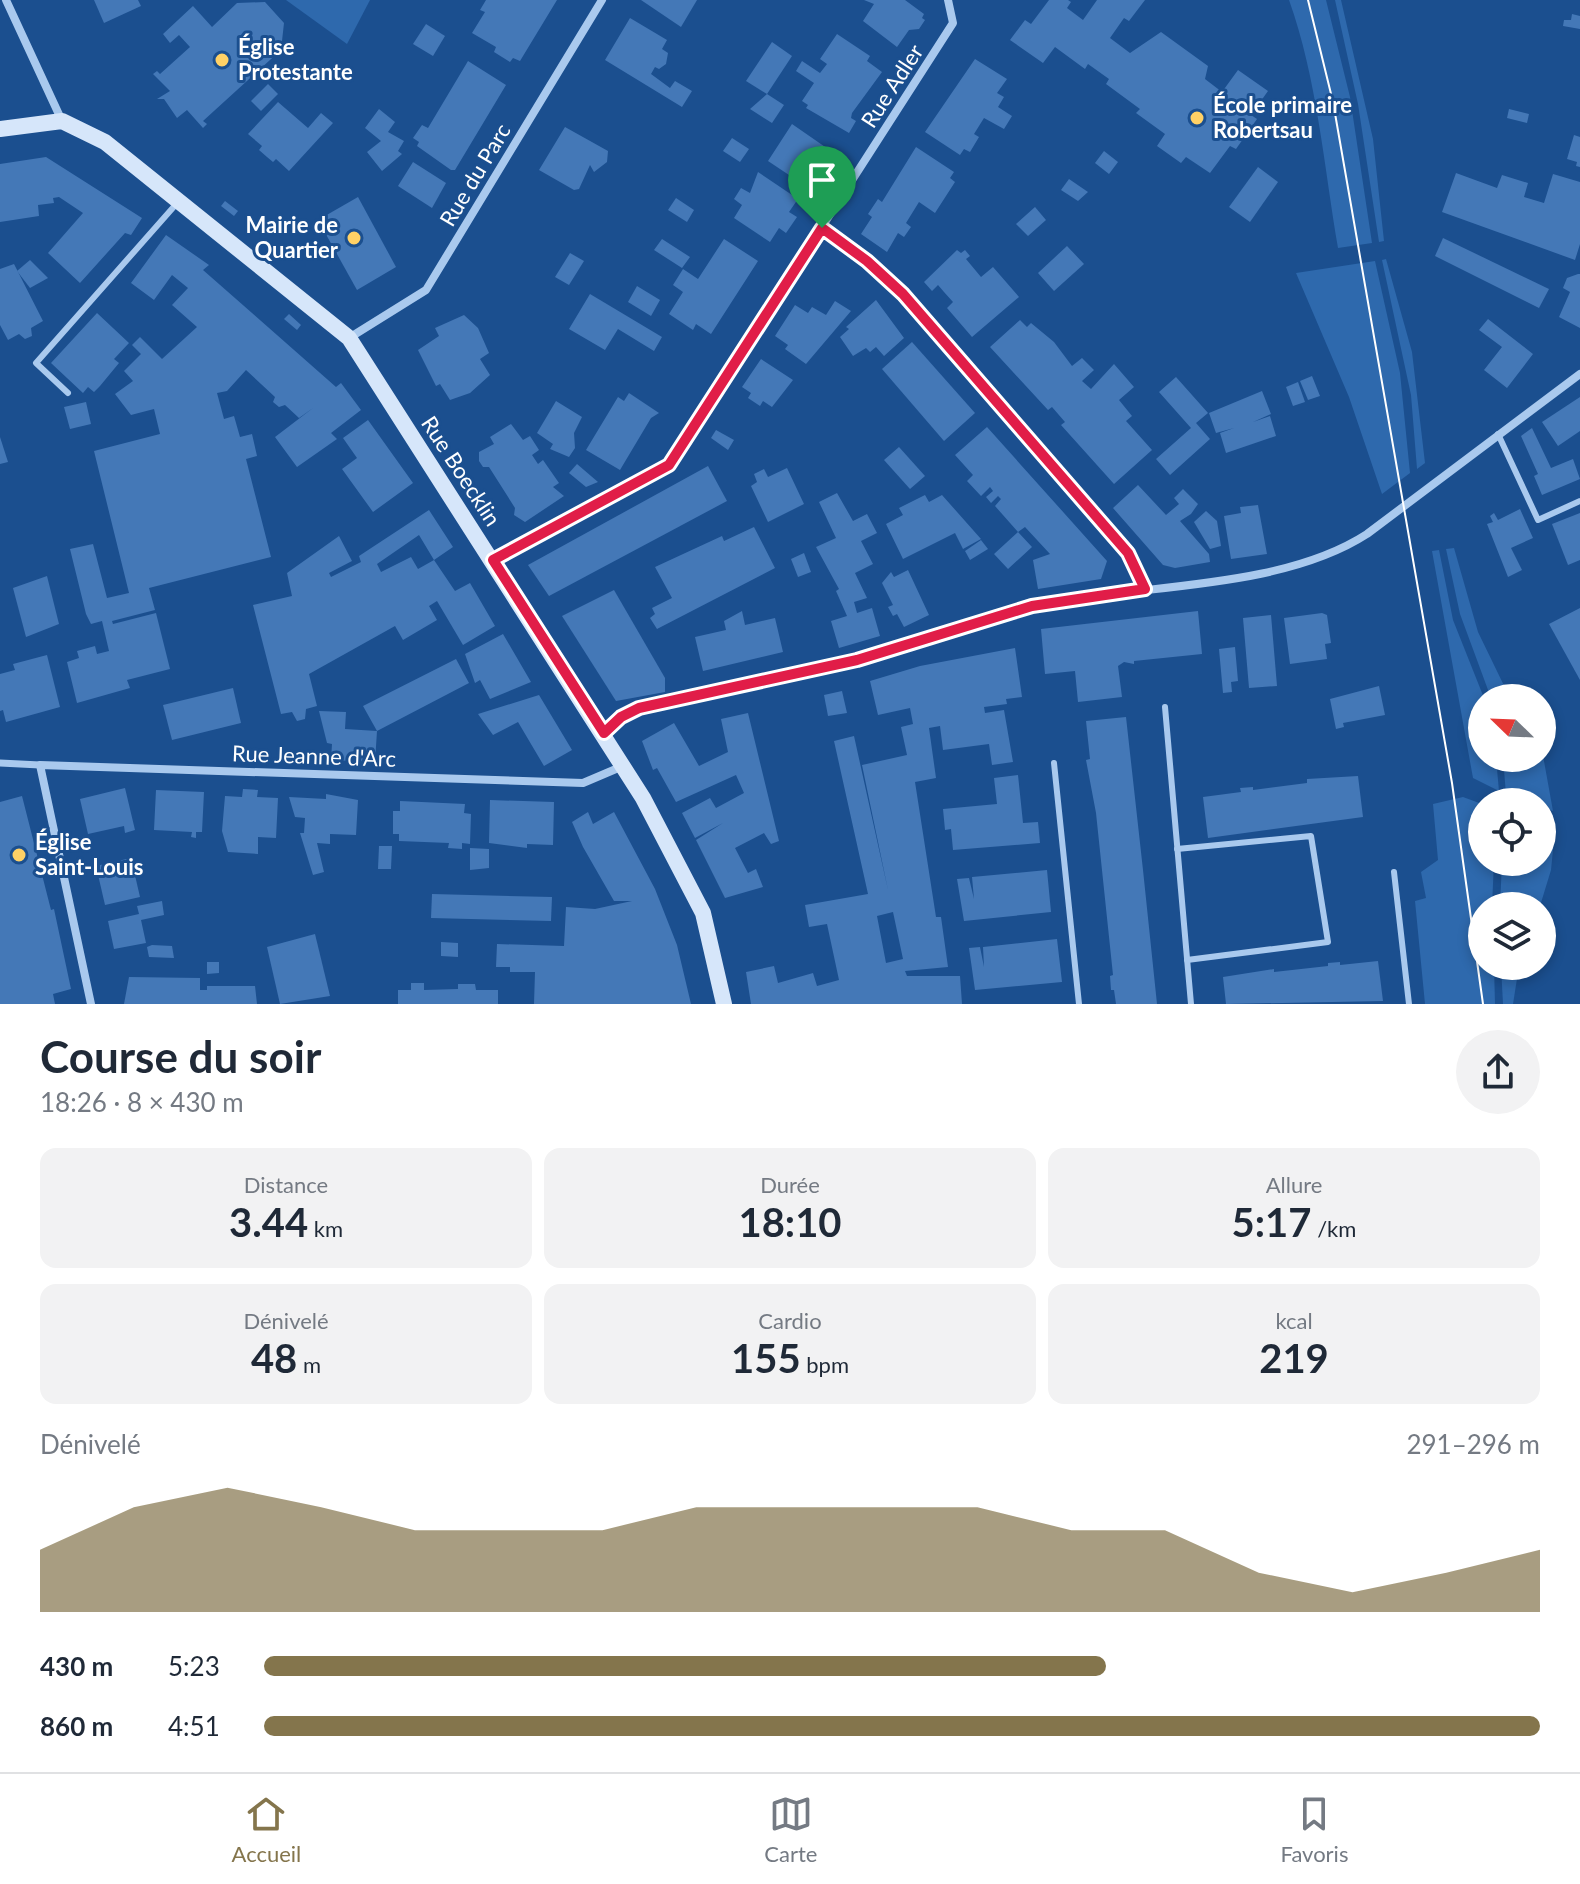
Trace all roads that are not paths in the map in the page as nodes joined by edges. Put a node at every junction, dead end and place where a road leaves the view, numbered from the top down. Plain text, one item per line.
1 (6, 0) edge
2 (602, 0) edge
3 (948, 0) edge
4 (62, 121) junction
5 (0, 129) edge
6 (180, 200) junction
7 (822, 228) junction
8 (349, 338) junction
9 (1580, 374) edge
10 (68, 393) dead end
11 (1498, 434) junction
12 (1580, 501) edge
13 (493, 560) junction
14 (1145, 589) junction
15 (1165, 707) dead end
16 (604, 733) junction
17 (0, 763) edge
18 (1054, 763) dead end
19 (40, 765) junction
20 (624, 766) junction
21 (1177, 849) junction
22 (1394, 872) dead end
23 (1187, 960) junction
24 (91, 1004) edge
25 (724, 1004) edge
26 (1079, 1004) edge
27 (1191, 1004) edge
28 (1409, 1004) edge

1 - 4 street
2 - 8 street, Rue du Parc
3 - 7 street, Rue Adler
4 - 5 main road
4 - 6 main road, Rue Boecklin
6 - 8 main road, Rue Boecklin
6 - 10 lane
7 - 13 street, Rue Adler
7 - 14 street
8 - 13 main road, Rue Boecklin
9 - 11 street
11 - 12 lane
11 - 14 street
13 - 16 main road, Rue Boecklin
14 - 16 street
15 - 21 lane
16 - 20 main road, Rue Boecklin
17 - 19 street, Rue Jeanne d'Arc
18 - 26 lane
19 - 20 street, Rue Jeanne d'Arc
19 - 24 street
20 - 25 main road, Rue Boecklin
21 - 23 lane
21 - 23 lane
22 - 28 lane
23 - 27 lane

